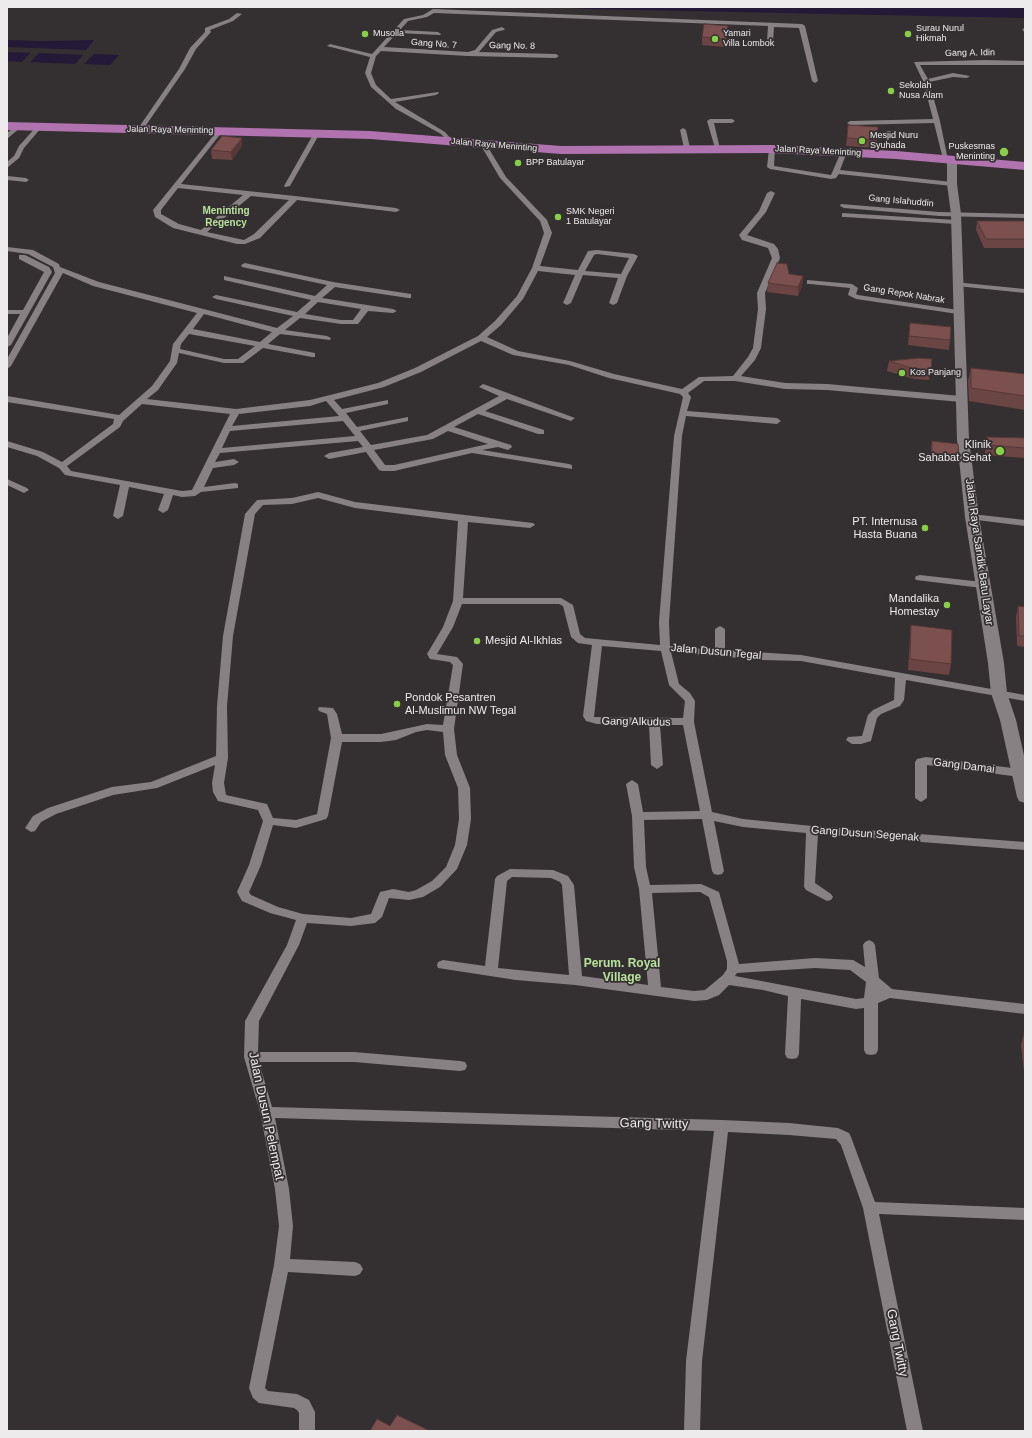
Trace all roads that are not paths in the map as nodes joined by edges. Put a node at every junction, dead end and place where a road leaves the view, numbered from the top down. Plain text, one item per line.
1 (239, 14) dead end
2 (771, 25) junction
3 (502, 28) dead end
4 (396, 31) junction
5 (438, 34) dead end
6 (770, 41) dead end
7 (330, 46) dead end
8 (379, 49) junction
9 (468, 54) junction
10 (373, 56) junction
11 (556, 56) dead end
12 (1025, 63) edge
13 (967, 76) dead end
14 (815, 81) dead end
15 (926, 81) junction
16 (436, 93) dead end
17 (390, 101) junction
18 (732, 121) dead end
19 (937, 121) junction
20 (850, 123) dead end
21 (13, 127) edge
22 (38, 128) junction
23 (140, 130) junction
24 (683, 130) dead end
25 (220, 131) junction
26 (317, 133) junction
27 (7, 136) edge
28 (450, 141) junction
29 (483, 144) junction
30 (687, 148) junction
31 (718, 148) junction
32 (772, 149) junction
33 (844, 152) junction
34 (949, 159) junction
35 (981, 162) junction
36 (1025, 163) edge
37 (7, 166) edge
38 (1025, 166) edge
39 (836, 172) junction
40 (7, 178) edge
41 (26, 180) dead end
42 (952, 184) junction
43 (177, 186) junction
44 (287, 186) dead end
45 (250, 193) junction
46 (771, 193) dead end
47 (295, 198) junction
48 (844, 206) dead end
49 (396, 210) dead end
50 (845, 216) dead end
51 (1025, 216) edge
52 (956, 218) junction
53 (203, 232) junction
54 (7, 248) edge
55 (7, 254) edge
56 (245, 265) dead end
57 (536, 268) junction
58 (58, 269) junction
59 (580, 273) junction
60 (623, 276) junction
61 (227, 278) dead end
62 (810, 282) dead end
63 (333, 284) junction
64 (957, 284) junction
65 (1025, 291) edge
66 (35, 294) junction
67 (48, 295) junction
68 (408, 296) dead end
69 (216, 297) dead end
70 (316, 299) junction
71 (567, 303) dead end
72 (613, 303) dead end
73 (366, 308) junction
74 (393, 311) dead end
75 (7, 312) edge
76 (25, 312) junction
77 (202, 312) junction
78 (958, 312) junction
79 (298, 316) junction
80 (278, 330) junction
81 (188, 331) junction
82 (327, 338) dead end
83 (481, 338) junction
84 (7, 345) edge
85 (261, 346) junction
86 (176, 350) junction
87 (11, 351) edge
88 (312, 355) dead end
89 (7, 366) edge
90 (735, 378) junction
91 (483, 387) dead end
92 (683, 392) junction
93 (506, 396) junction
94 (7, 399) edge
95 (329, 399) junction
96 (961, 399) junction
97 (140, 401) junction
98 (386, 402) dead end
99 (477, 411) junction
100 (236, 412) junction
101 (682, 413) junction
102 (343, 415) junction
103 (571, 418) dead end
104 (405, 419) dead end
105 (120, 420) junction
106 (777, 421) dead end
107 (447, 428) junction
108 (226, 429) junction
109 (355, 430) junction
110 (541, 432) dead end
111 (361, 438) junction
112 (7, 444) edge
113 (498, 444) junction
114 (508, 447) dead end
115 (370, 450) junction
116 (217, 451) junction
117 (469, 451) junction
118 (330, 456) dead end
119 (234, 462) dead end
120 (62, 466) junction
121 (210, 466) junction
122 (569, 467) dead end
123 (7, 482) edge
124 (125, 483) junction
125 (235, 486) dead end
126 (24, 490) dead end
127 (198, 490) junction
128 (170, 491) junction
129 (163, 510) dead end
130 (118, 516) dead end
131 (972, 517) junction
132 (463, 519) junction
133 (1025, 523) edge
134 (530, 525) dead end
135 (920, 578) dead end
136 (982, 585) junction
137 (458, 601) junction
138 (720, 629) dead end
139 (597, 643) junction
140 (665, 647) junction
141 (720, 652) junction
142 (901, 675) junction
143 (999, 693) junction
144 (1025, 698) edge
145 (324, 709) dead end
146 (654, 722) junction
147 (688, 722) junction
148 (448, 730) junction
149 (337, 738) junction
150 (852, 740) dead end
151 (222, 758) junction
152 (657, 765) dead end
153 (1020, 773) junction
154 (632, 784) dead end
155 (1025, 797) edge
156 (921, 798) dead end
157 (706, 815) junction
158 (638, 816) junction
159 (269, 822) junction
160 (31, 828) dead end
161 (812, 830) junction
162 (1025, 846) edge
163 (718, 871) dead end
164 (645, 889) junction
165 (827, 897) dead end
166 (303, 918) junction
167 (869, 945) dead end
168 (442, 965) dead end
169 (491, 971) junction
170 (730, 974) junction
171 (575, 980) junction
172 (873, 981) junction
173 (655, 991) junction
174 (795, 993) junction
175 (889, 993) junction
176 (872, 1001) junction
177 (1025, 1009) edge
178 (871, 1050) dead end
179 (792, 1054) dead end
180 (251, 1057) junction
181 (460, 1066) dead end
182 (267, 1112) junction
183 (722, 1126) junction
184 (870, 1208) junction
185 (1025, 1214) edge
186 (282, 1265) junction
187 (355, 1269) dead end
188 (308, 1431) edge
189 (692, 1431) edge
190 (915, 1431) edge

1 - 23 street
2 - 4 street
2 - 6 street
2 - 14 street
3 - 9 street, Gang No. 7
4 - 5 street
4 - 8 street
7 - 10 street
8 - 9 street, Gang No. 7
8 - 10 street
9 - 11 street, Gang No. 8
10 - 17 street
12 - 15 street, Gang A. Idin
13 - 15 street
15 - 19 street
16 - 17 street
17 - 28 street
18 - 31 street
19 - 20 street
19 - 34 street
21 - 22 highway, Jalan Raya Meninting
21 - 27 street
22 - 23 highway, Jalan Raya Meninting
22 - 37 street
23 - 25 highway, Jalan Raya Meninting
24 - 30 street
25 - 26 highway, Jalan Raya Meninting
25 - 43 street
26 - 28 highway, Jalan Raya Meninting
26 - 44 street
28 - 29 highway, Jalan Raya Meninting
29 - 30 highway, Jalan Raya Meninting
29 - 57 street
30 - 31 highway, Jalan Raya Meninting
31 - 32 highway, Jalan Raya Meninting
32 - 33 highway, Jalan Raya Meninting
32 - 39 street
33 - 34 highway, Jalan Raya Meninting
33 - 39 street
34 - 35 highway, Jalan Raya Meninting
34 - 42 main road, Jalan Raya Sandik Batu Layar
35 - 36 highway, Jalan Raya Meninting
35 - 38 highway, Jalan Raya Meninting
39 - 42 street
40 - 41 street
42 - 52 main road, Jalan Raya Sandik Batu Layar
43 - 45 street
43 - 53 street
45 - 47 street
45 - 53 street
46 - 90 street
47 - 49 street
47 - 53 street
48 - 52 street, Gang Islahuddin
50 - 52 street
51 - 52 street
52 - 64 main road, Jalan Raya Sandik Batu Layar
54 - 58 street
55 - 66 street
56 - 63 street
57 - 59 street
57 - 83 street
58 - 67 street
58 - 77 street
59 - 60 street
59 - 60 street
59 - 71 street
60 - 72 street
61 - 70 street
62 - 78 street, Gang Repok Nabrak
63 - 68 street
63 - 70 street
64 - 65 street
64 - 78 main road, Jalan Raya Sandik Batu Layar
66 - 67 street
66 - 76 street
67 - 87 street
69 - 79 street
70 - 73 street
70 - 79 street
73 - 74 street
73 - 79 street
75 - 76 street
76 - 84 street
77 - 80 street
77 - 81 street
78 - 96 main road, Jalan Raya Sandik Batu Layar
79 - 80 street
80 - 82 street
80 - 85 street
81 - 85 street
81 - 86 street
83 - 92 street
83 - 95 street
85 - 86 street
85 - 88 street
86 - 97 street
87 - 89 street
90 - 92 street
90 - 96 street
91 - 93 street
92 - 101 street
93 - 99 street
93 - 103 street
94 - 105 street
95 - 100 street
95 - 102 street
96 - 131 main road, Jalan Raya Sandik Batu Layar
97 - 100 street
97 - 105 street
98 - 102 street
99 - 107 street
99 - 110 street
100 - 108 street
101 - 106 street
101 - 140 street
102 - 108 street
102 - 109 street
104 - 109 street
105 - 120 street
107 - 113 street
107 - 115 street
108 - 116 street
109 - 111 street
111 - 115 street
111 - 116 street
112 - 120 street
113 - 114 street
113 - 117 street
115 - 117 street
115 - 118 street
116 - 121 street
117 - 122 street
119 - 121 street
120 - 124 street
121 - 127 street
123 - 126 street
124 - 128 street
124 - 130 street
125 - 127 street
127 - 128 street
128 - 129 street
131 - 133 street
131 - 136 main road, Jalan Raya Sandik Batu Layar
132 - 134 street
132 - 137 street
132 - 151 street
135 - 136 street
136 - 143 main road, Jalan Raya Sandik Batu Layar
137 - 139 street, Jalan Dusun Tegal
137 - 148 street
138 - 141 street
139 - 140 street, Jalan Dusun Tegal
139 - 146 street, Gang Alkudus
140 - 141 street, Jalan Dusun Tegal
140 - 147 street
141 - 142 street, Jalan Dusun Tegal
142 - 143 street, Jalan Dusun Tegal
142 - 150 street
143 - 144 street, Jalan Dusun Tegal
143 - 153 main road, Jalan Raya Sandik Batu Layar
145 - 149 street
146 - 147 street, Gang Alkudus
146 - 152 street
147 - 157 street
148 - 149 street
148 - 166 street
149 - 159 street
151 - 159 street
151 - 160 street
153 - 155 main road, Jalan Raya Sandik Batu Layar
153 - 156 street, Gang Damai
154 - 158 street
157 - 158 street, Gang Dusun Segenak
157 - 161 street, Gang Dusun Segenak
157 - 163 street
158 - 164 street
159 - 166 street
161 - 162 street, Gang Dusun Segenak
161 - 165 street
164 - 170 street
164 - 173 street
166 - 180 street, Jalan Dusun Pelempat
167 - 172 street
168 - 169 street
169 - 171 street
169 - 171 street
170 - 172 street
170 - 173 street
170 - 174 street
171 - 173 street
172 - 175 street
172 - 176 street
174 - 176 street
174 - 179 street
175 - 176 street
175 - 177 street
176 - 178 street
180 - 181 street
180 - 182 street, Jalan Dusun Pelempat
182 - 183 street, Gang Twitty
182 - 186 street, Jalan Dusun Pelempat
183 - 184 street, Gang Twitty
183 - 189 street
184 - 185 street
184 - 190 street, Gang Twitty
186 - 187 street
186 - 188 street, Jalan Dusun Pelempat

